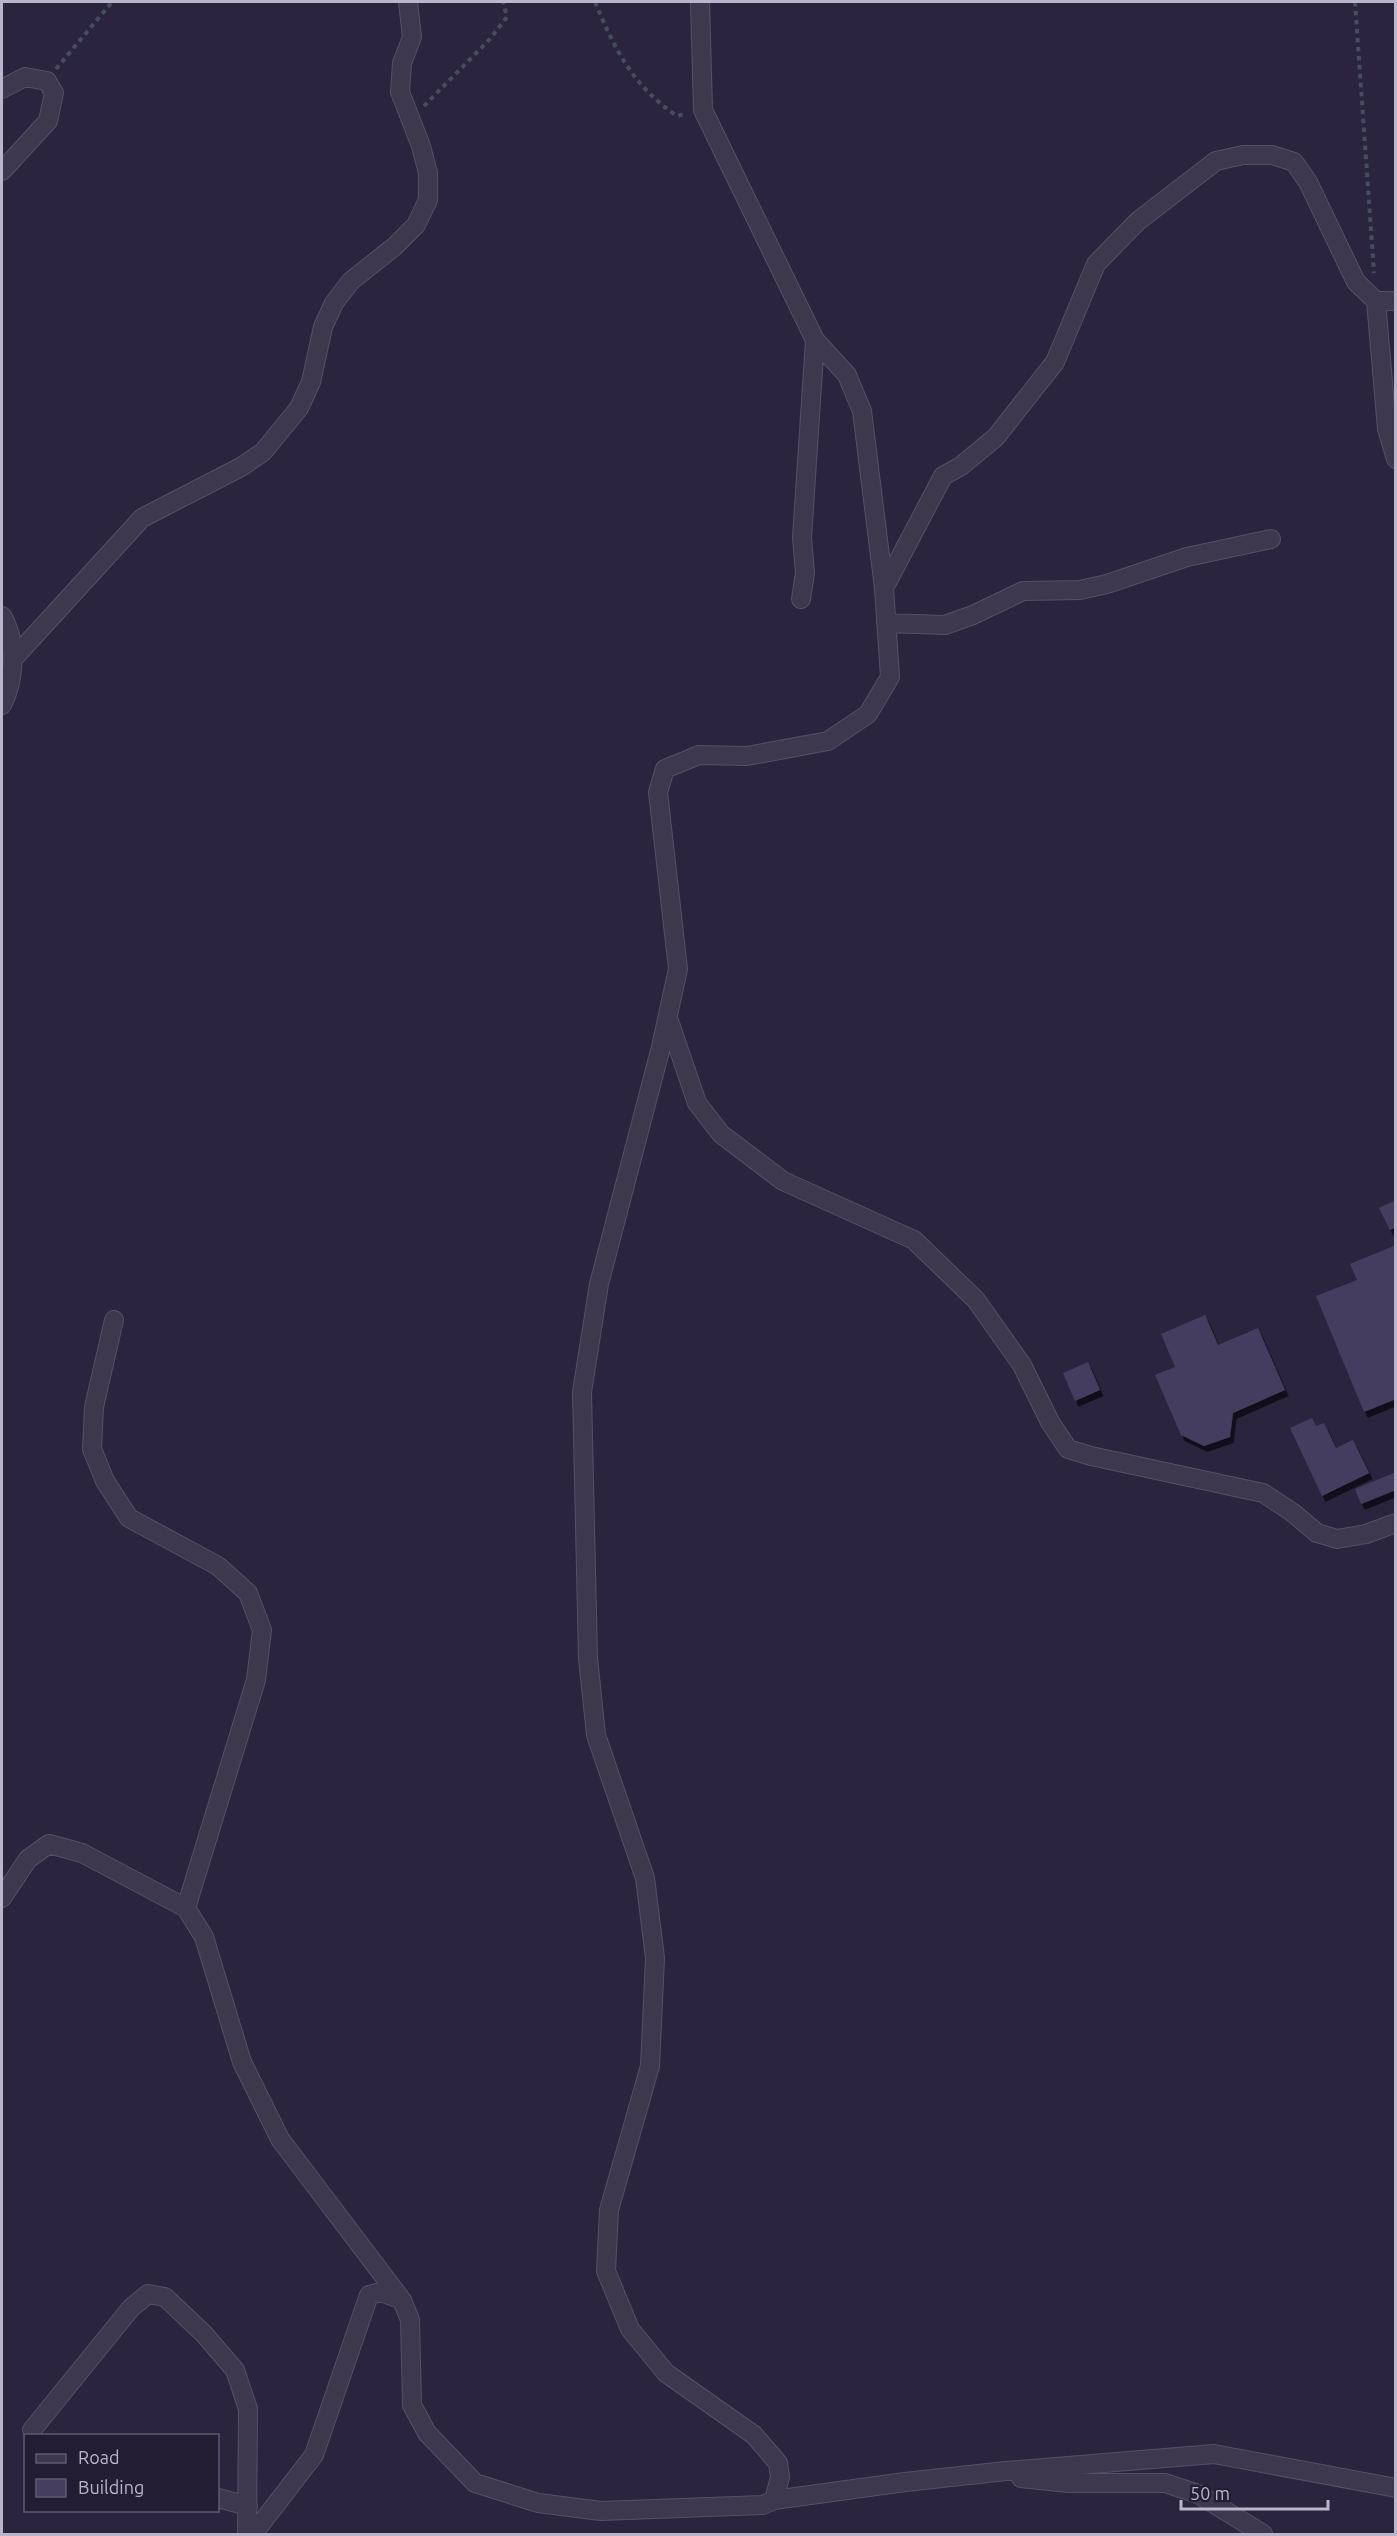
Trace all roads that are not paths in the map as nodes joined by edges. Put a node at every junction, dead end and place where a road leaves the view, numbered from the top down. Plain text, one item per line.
1 (408, 2) edge
2 (700, 2) edge
3 (2, 89) edge
4 (2, 171) edge
5 (1376, 301) junction
6 (1395, 301) edge
7 (815, 340) junction
8 (1395, 459) edge
9 (1271, 539) dead end
10 (884, 588) junction
11 (801, 599) dead end
12 (2, 616) edge
13 (886, 623) junction
14 (13, 659) junction
15 (2, 705) edge
16 (668, 1017) junction
17 (114, 1320) dead end
18 (1395, 1524) edge
19 (2, 1898) edge
20 (186, 1908) junction
21 (402, 2300) junction
22 (32, 2430) dead end
23 (983, 2474) junction
24 (1395, 2488) edge
25 (219, 2498) edge
26 (774, 2500) junction
27 (248, 2506) junction
28 (248, 2535) edge
29 (253, 2535) edge
30 (1263, 2535) edge

1 - 14 street
2 - 7 street
3 - 4 street
5 - 6 street
5 - 8 street
5 - 10 street
7 - 10 street
7 - 11 street
9 - 13 street
10 - 13 street
12 - 14 street
13 - 16 street
14 - 15 street
16 - 18 street
16 - 26 street
17 - 20 street
19 - 20 street
20 - 21 street
21 - 26 street
21 - 29 street
22 - 27 street
23 - 24 street
23 - 26 street
23 - 30 street
25 - 27 street
27 - 28 street

